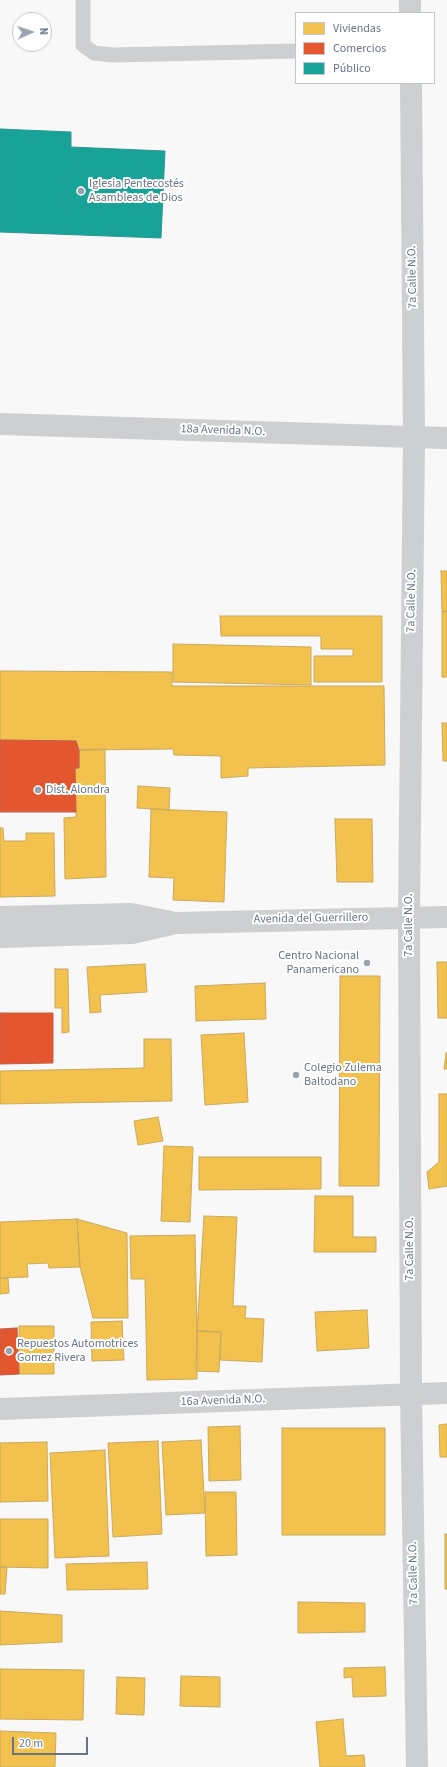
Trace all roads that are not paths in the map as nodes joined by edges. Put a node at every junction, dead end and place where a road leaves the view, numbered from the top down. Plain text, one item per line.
1 (83, 0) edge
2 (410, 0) edge
3 (410, 12) edge
4 (295, 51) edge
5 (411, 84) edge
6 (0, 424) edge
7 (414, 438) junction
8 (447, 438) edge
9 (409, 917) junction
10 (447, 917) edge
11 (0, 918) edge
12 (176, 923) junction
13 (0, 936) edge
14 (447, 1393) edge
15 (411, 1394) junction
16 (0, 1409) edge
17 (418, 1767) edge

1 - 4 lane
2 - 3 street
5 - 7 street, 7a Calle N.O.
6 - 7 street, 18a Avenida N.O.
7 - 8 street, 18a Avenida N.O.
7 - 9 street, 7a Calle N.O.
9 - 10 street, Avenida del Guerrillero
9 - 12 street, Avenida del Guerrillero
9 - 15 street, 7a Calle N.O.
11 - 12 street, Avenida del Guerrillero
12 - 13 street, Avenida del Guerrillero
14 - 15 street, 16a Avenida N.O.
15 - 16 street, 16a Avenida N.O.
15 - 17 street, 7a Calle N.O.

